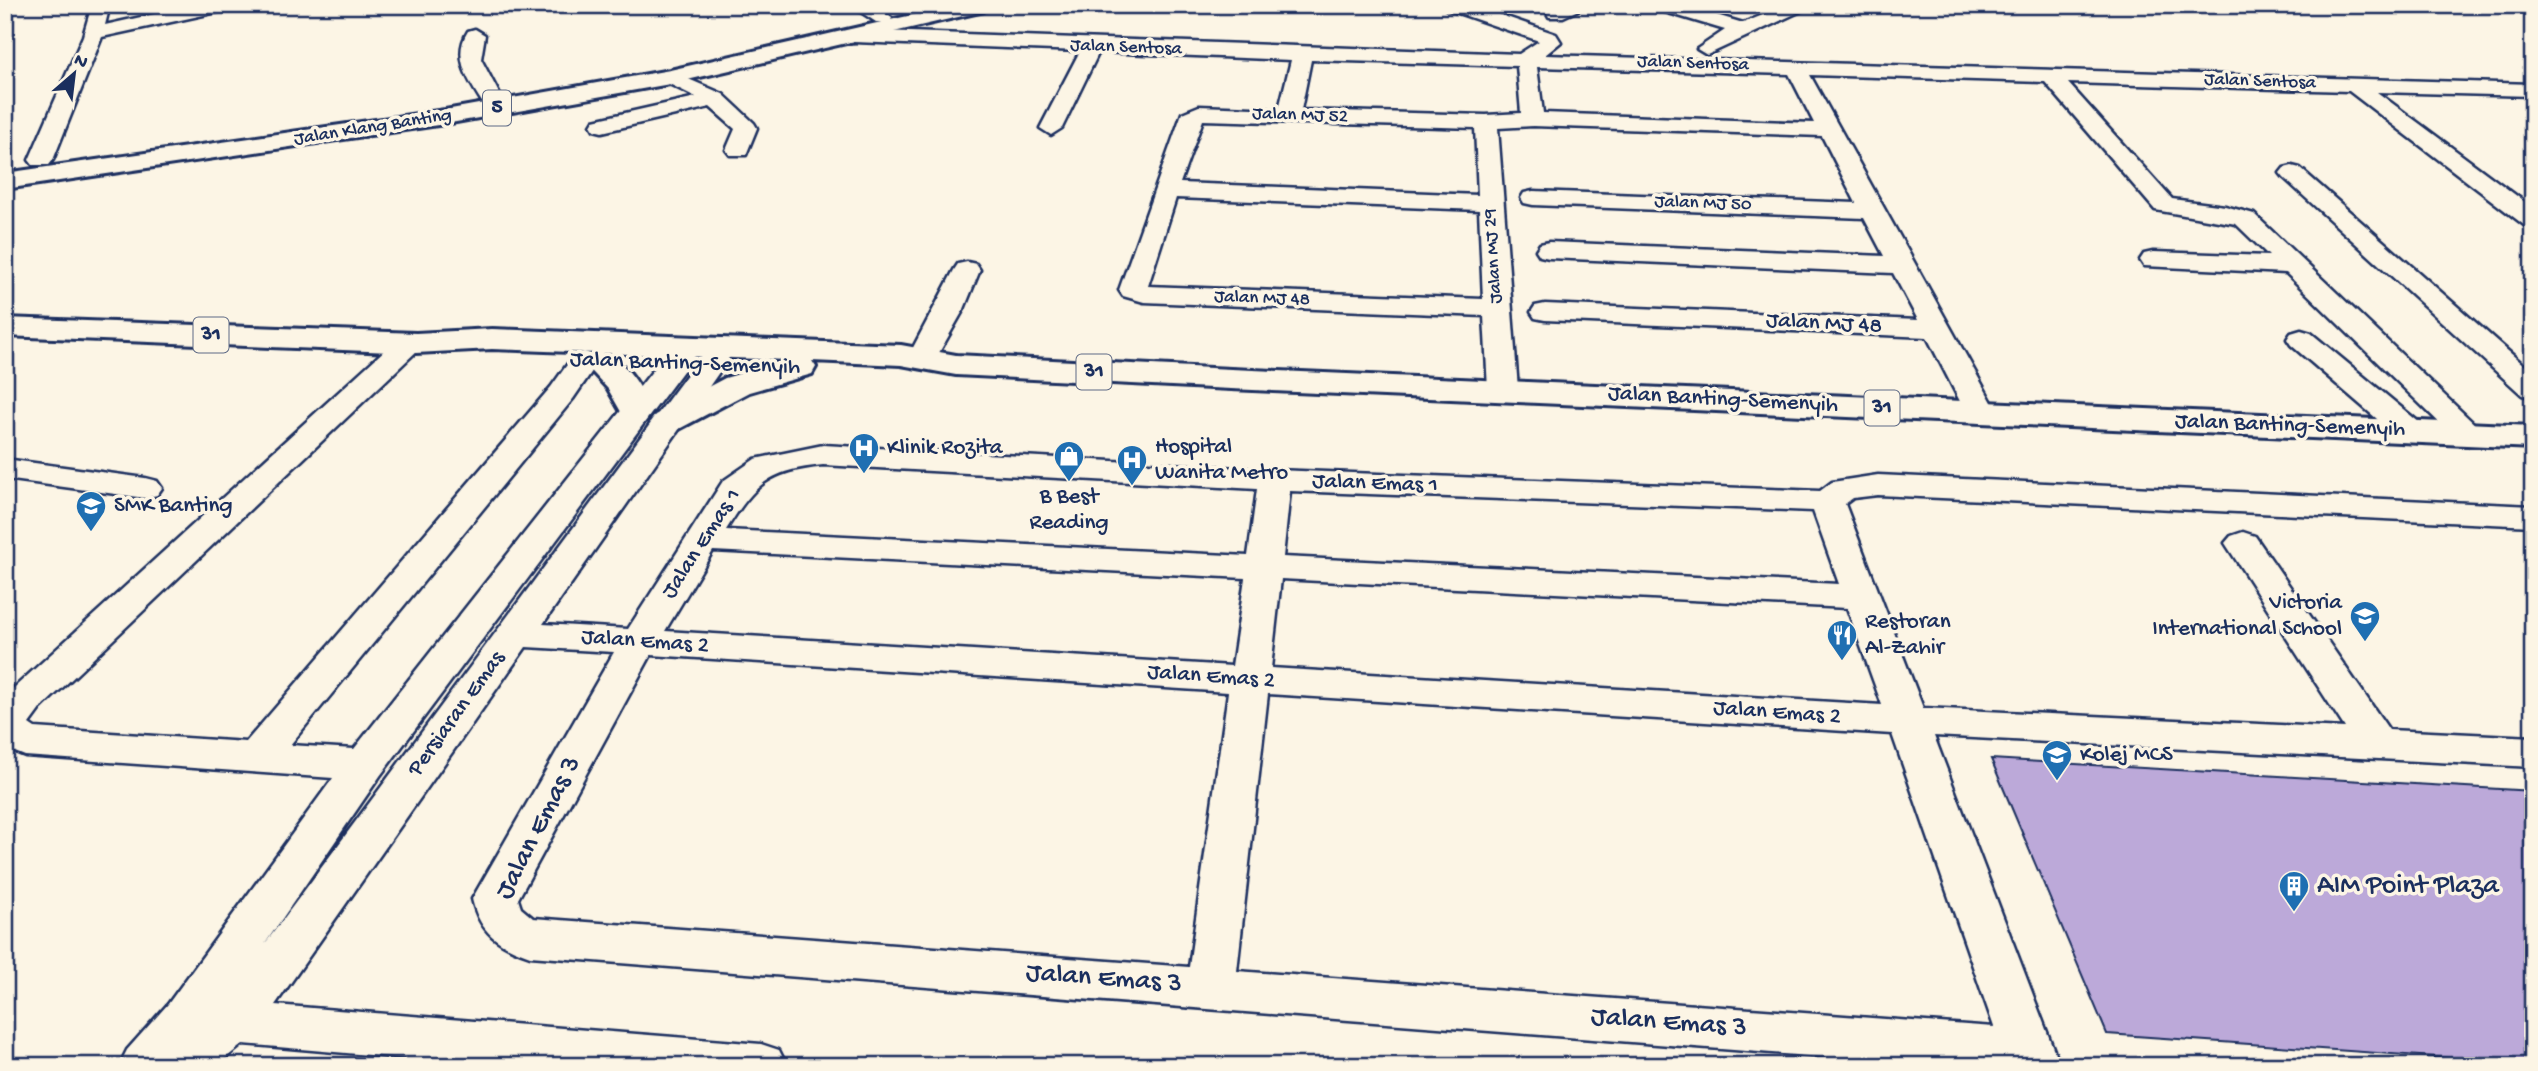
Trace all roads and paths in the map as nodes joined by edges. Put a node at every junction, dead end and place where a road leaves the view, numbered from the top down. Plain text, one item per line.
1 (222, 5) edge
2 (859, 5) edge
3 (938, 5) edge
4 (984, 5) edge
5 (1453, 5) edge
6 (1580, 5) edge
7 (1662, 5) edge
8 (1805, 5) edge
9 (107, 7) edge
10 (1556, 13) dead end
11 (883, 18) junction
12 (1742, 29) junction
13 (94, 33) junction
14 (475, 34) dead end
15 (854, 36) junction
16 (1092, 46) junction
17 (1707, 49) dead end
18 (1302, 54) junction
19 (1526, 59) junction
20 (1796, 68) junction
21 (2050, 75) junction
22 (670, 77) junction
23 (2355, 85) junction
24 (2488, 89) junction
25 (2533, 90) edge
26 (490, 97) junction
27 (715, 99) junction
28 (2533, 103) edge
29 (1289, 115) junction
30 (1533, 120) junction
31 (1486, 122) junction
32 (603, 125) dead end
33 (1051, 128) dead end
34 (1829, 130) junction
35 (738, 150) dead end
36 (41, 160) junction
37 (5, 165) edge
38 (2291, 173) dead end
39 (5, 181) edge
40 (1167, 190) junction
41 (1533, 198) dead end
42 (1491, 203) junction
43 (1872, 211) junction
44 (2533, 220) edge
45 (1549, 250) dead end
46 (2153, 260) dead end
47 (1901, 264) junction
48 (2292, 265) junction
49 (967, 270) dead end
50 (1498, 308) junction
51 (1545, 312) dead end
52 (5, 327) edge
53 (1936, 329) junction
54 (2301, 339) dead end
55 (413, 343) junction
56 (697, 356) junction
57 (922, 359) junction
58 (592, 362) junction
59 (956, 365) junction
60 (800, 367) junction
61 (1503, 389) junction
62 (2533, 389) edge
63 (1982, 413) junction
64 (652, 416) junction
65 (2409, 430) junction
66 (2468, 433) junction
67 (2533, 437) edge
68 (5, 469) edge
69 (1275, 480) junction
70 (145, 488) dead end
71 (1827, 502) junction
72 (2533, 516) edge
73 (705, 540) junction
74 (2242, 543) dead end
75 (1263, 567) junction
76 (1862, 597) junction
77 (514, 634) junction
78 (639, 642) junction
79 (1248, 680) junction
80 (1908, 721) junction
81 (2377, 745) junction
82 (2533, 752) edge
83 (255, 759) junction
84 (365, 765) junction
85 (1212, 987) junction
86 (199, 1036) edge
87 (2031, 1058) edge
88 (145, 1066) edge
89 (761, 1066) edge

1 - 13 street
2 - 11 street
3 - 11 main road, Jalan Klang Banting / 5
4 - 15 main road, Jalan Klang Banting / 5
5 - 19 street
6 - 10 street
7 - 12 street
8 - 12 street
9 - 13 street
11 - 26 main road, Jalan Klang Banting / 5
12 - 17 street
13 - 36 street
14 - 26 street
15 - 16 street, Jalan Sentosa
15 - 22 main road, Jalan Klang Banting / 5
16 - 18 street, Jalan Sentosa
16 - 33 street
18 - 19 street, Jalan Sentosa
18 - 29 street
19 - 20 street, Jalan Sentosa
19 - 30 street
20 - 21 street, Jalan Sentosa
20 - 34 street
21 - 23 street, Jalan Sentosa
21 - 48 street
22 - 27 street
22 - 39 main road, Jalan Klang Banting / 5
23 - 24 street, Jalan Sentosa
23 - 44 street
24 - 25 street, Jalan Sentosa
24 - 28 street
26 - 36 main road, Jalan Klang Banting / 5
27 - 32 street
27 - 35 street
29 - 31 street, Jalan MJ 52
29 - 40 street, Jalan MJ 52
30 - 31 street, Jalan MJ 52
30 - 34 street
31 - 42 street, Jalan MJ 29
34 - 43 street
36 - 37 main road, Jalan Klang Banting / 5
38 - 62 street
40 - 42 street
40 - 50 street, Jalan MJ 48
41 - 43 street, Jalan MJ 50
42 - 50 street, Jalan MJ 29
43 - 47 street
45 - 47 street
46 - 48 street
47 - 53 street
48 - 66 street
49 - 57 street
50 - 61 street, Jalan MJ 29
51 - 53 street, Jalan MJ 48
52 - 55 main road, Jalan Banting-Semenyih / 31
53 - 63 street
54 - 65 street
55 - 56 main road, Jalan Banting-Semenyih / 31
55 - 58 main road, Jalan Banting-Semenyih / 31
55 - 83 street
56 - 57 main road, Jalan Banting-Semenyih / 31
56 - 58 main road, Jalan Banting-Semenyih / 31
56 - 60 main road, Jalan Banting-Semenyih / 31
56 - 64 street, Persiaran Emas
57 - 59 main road, Jalan Banting-Semenyih / 31
58 - 64 main road
58 - 83 street
59 - 60 main road, Jalan Banting-Semenyih / 31
59 - 61 main road, Jalan Banting-Semenyih / 31
60 - 64 main road
61 - 63 main road, Jalan Banting-Semenyih / 31
63 - 65 main road, Jalan Banting-Semenyih / 31
64 - 77 street, Persiaran Emas
64 - 84 street, Persiaran Emas
65 - 66 main road, Jalan Banting-Semenyih / 31
66 - 67 main road, Jalan Banting-Semenyih / 31
68 - 70 street
69 - 71 street, Jalan Emas 1
69 - 73 street, Jalan Emas 1
69 - 75 street
71 - 72 street
71 - 76 street
73 - 75 street
73 - 78 street, Jalan Emas 1
74 - 81 street
75 - 76 street
75 - 79 street
76 - 80 street
77 - 78 street, Jalan Emas 2
77 - 86 street, Persiaran Emas
78 - 79 street, Jalan Emas 2
78 - 85 street, Jalan Emas 3
79 - 80 street, Jalan Emas 2
79 - 85 street
80 - 81 street, Jalan Emas 2
80 - 87 street
81 - 82 street, Jalan Emas 2
83 - 84 street
84 - 86 street, Persiaran Emas
85 - 87 street, Jalan Emas 3
86 - 88 street, Persiaran Emas
86 - 89 street

